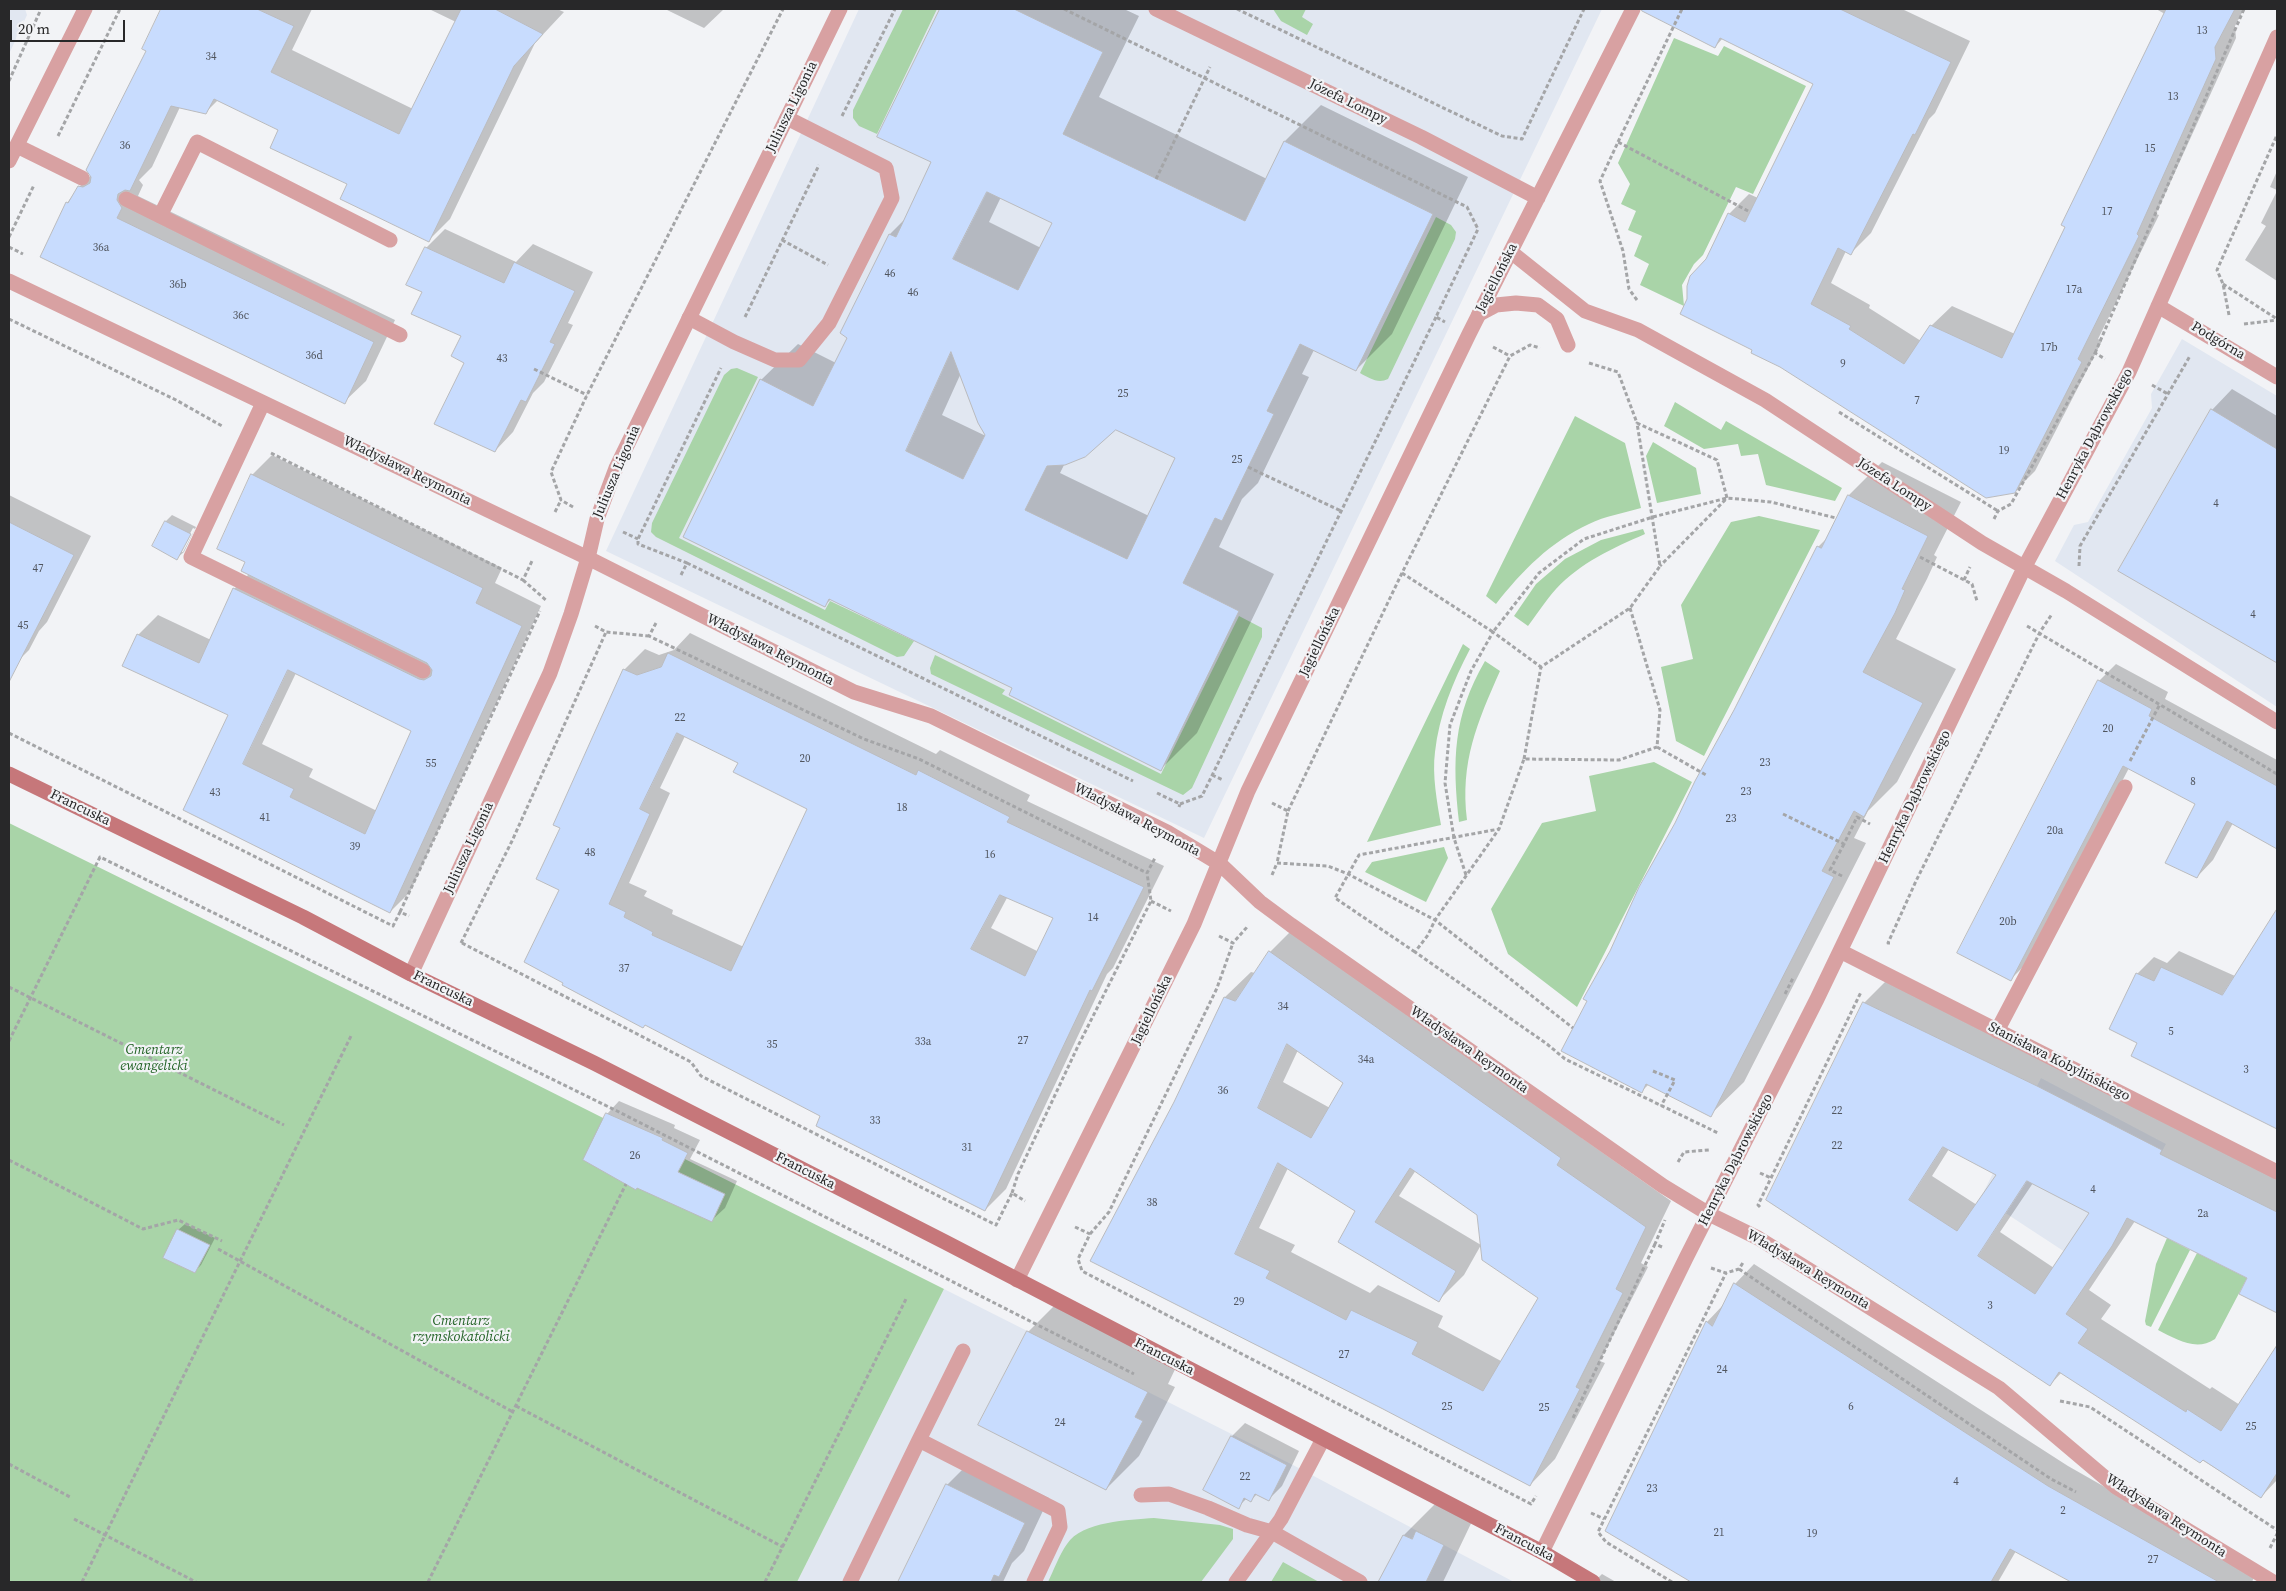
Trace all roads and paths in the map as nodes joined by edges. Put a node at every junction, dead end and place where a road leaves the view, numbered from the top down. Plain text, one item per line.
1 (41, 9) edge
2 (85, 9) edge
3 (120, 9) edge
4 (783, 9) edge
5 (840, 9) edge
6 (895, 9) edge
7 (1064, 9) edge
8 (1156, 9) edge
9 (1237, 9) edge
10 (1584, 9) edge
11 (1633, 9) edge
12 (1682, 9) edge
13 (2244, 9) edge
14 (2277, 37) edge
15 (9, 81) edge
16 (1197, 94) dead end
17 (787, 118) junction
18 (2277, 135) edge
19 (831, 139) junction
20 (1618, 142) junction
21 (17, 146) junction
22 (46, 160) junction
23 (9, 161) edge
24 (82, 178) dead end
25 (1156, 179) dead end
26 (1538, 198) junction
27 (126, 199) dead end
28 (1750, 212) dead end
29 (160, 216) junction
30 (1478, 228) dead end
31 (9, 237) edge
32 (390, 240) dead end
33 (782, 240) junction
34 (9, 246) edge
35 (1511, 252) junction
36 (20, 253) dead end
37 (823, 263) dead end
38 (9, 281) edge
39 (2223, 284) junction
40 (1638, 301) dead end
41 (2158, 306) junction
42 (1479, 314) junction
43 (1436, 317) dead end
44 (689, 318) junction
45 (2230, 318) dead end
46 (9, 319) edge
47 (2277, 319) edge
48 (2240, 325) dead end
49 (400, 335) dead end
50 (734, 342) junction
51 (1568, 346) dead end
52 (1547, 350) dead end
53 (2095, 353) dead end
54 (1582, 361) dead end
55 (534, 370) dead end
56 (2277, 377) edge
57 (2168, 394) dead end
58 (587, 395) junction
59 (263, 403) junction
60 (1637, 423) junction
61 (229, 431) dead end
62 (262, 449) dead end
63 (1248, 467) dead end
64 (1728, 498) junction
65 (561, 500) junction
66 (2012, 504) dead end
67 (1341, 511) junction
68 (1998, 511) dead end
69 (1653, 517) junction
70 (1836, 518) dead end
71 (596, 519) junction
72 (543, 537) junction
73 (638, 539) junction
74 (1920, 557) dead end
75 (588, 558) junction
76 (687, 563) junction
77 (1660, 566) junction
78 (2024, 568) junction
79 (1402, 573) junction
80 (2066, 590) junction
81 (668, 599) junction
82 (1977, 602) dead end
83 (1630, 608) junction
84 (541, 609) dead end
85 (606, 632) dead end
86 (1493, 632) junction
87 (2040, 632) junction
88 (1541, 667) junction
89 (423, 671) dead end
90 (2277, 722) edge
91 (9, 733) edge
92 (1657, 747) junction
93 (1524, 759) junction
94 (9, 774) edge
95 (2277, 774) edge
96 (1706, 775) dead end
97 (1141, 785) dead end
98 (2126, 787) dead end
99 (1150, 790) dead end
100 (1180, 804) junction
101 (1288, 811) dead end
102 (1783, 814) dead end
103 (1870, 824) dead end
104 (1499, 829) junction
105 (1167, 832) junction
106 (1454, 838) junction
107 (1844, 844) junction
108 (1220, 864) junction
109 (1147, 873) junction
110 (1348, 874) junction
111 (1467, 876) junction
112 (1844, 877) dead end
113 (1916, 881) dead end
114 (400, 912) junction
115 (1435, 920) junction
116 (433, 927) junction
117 (462, 943) junction
118 (1234, 943) dead end
119 (1840, 951) junction
120 (1415, 952) junction
121 (412, 974) junction
122 (9, 987) edge
123 (31, 997) junction
124 (1851, 1015) dead end
125 (1573, 1028) dead end
126 (1997, 1031) junction
127 (351, 1036) dead end
128 (9, 1041) edge
129 (1653, 1071) dead end
130 (1661, 1106) junction
131 (284, 1124) dead end
132 (1718, 1134) dead end
133 (9, 1160) edge
134 (2277, 1172) edge
135 (1771, 1178) dead end
136 (626, 1184) dead end
137 (1012, 1193) junction
138 (1051, 1214) junction
139 (1709, 1214) junction
140 (1090, 1234) junction
141 (222, 1241) dead end
142 (1655, 1244) dead end
143 (218, 1249) dead end
144 (239, 1261) junction
145 (1738, 1269) dead end
146 (931, 1272) dead end
147 (1726, 1273) dead end
148 (1017, 1280) junction
149 (906, 1299) dead end
150 (963, 1351) dead end
151 (516, 1406) junction
152 (513, 1412) junction
153 (1573, 1419) dead end
154 (1323, 1439) junction
155 (919, 1440) junction
156 (9, 1464) edge
157 (1540, 1490) dead end
158 (2076, 1493) dead end
159 (1141, 1495) dead end
160 (70, 1497) dead end
161 (74, 1519) dead end
162 (1272, 1532) junction
163 (105, 1535) junction
164 (783, 1547) junction
165 (1542, 1552) junction
166 (82, 1582) edge
167 (196, 1582) edge
168 (428, 1582) edge
169 (765, 1582) edge
170 (850, 1582) edge
171 (1034, 1582) edge
172 (1236, 1582) edge
173 (1360, 1582) edge
174 (1593, 1582) edge
175 (1672, 1582) edge
176 (2272, 1582) edge

1 - 15 path
2 - 21 street
3 - 22 path
4 - 58 path
5 - 17 street, Juliusza Ligonia
6 - 19 path
7 - 30 path
8 - 26 street, Józefa Lompy
9 - 10 path
11 - 26 street, Jagiellońska
12 - 20 path
13 - 53 path
14 - 41 street, Henryka Dąbrowskiego
16 - 25 path
17 - 19 street
17 - 44 street, Juliusza Ligonia
18 - 39 path
19 - 33 path
19 - 50 street
20 - 28 path
20 - 40 path
21 - 22 street
21 - 23 street
22 - 24 street
22 - 31 path
26 - 35 street, Jagiellońska
27 - 29 street
29 - 32 street
29 - 49 street
33 - 37 path
33 - 50 path
34 - 36 path
35 - 42 street, Jagiellońska
35 - 78 street, Józefa Lompy
38 - 59 street, Władysława Reymonta
39 - 45 path
39 - 47 path
41 - 56 street, Podgórna
41 - 78 street, Henryka Dąbrowskiego
42 - 51 street
42 - 108 street, Jagiellońska
43 - 67 path
44 - 50 street
44 - 71 street, Juliusza Ligonia
46 - 61 path
47 - 48 path
50 - 73 path
52 - 79 path
54 - 60 path
55 - 58 path
57 - 80 path
58 - 65 path
59 - 72 street, Władysława Reymonta
59 - 89 street
60 - 64 path
60 - 69 path
62 - 72 path
63 - 67 path
64 - 69 path
64 - 70 path
64 - 77 path
65 - 71 path
65 - 72 path
66 - 68 path
67 - 100 path
69 - 77 path
69 - 86 path
71 - 73 path
71 - 75 street, Juliusza Ligonia
72 - 75 street, Władysława Reymonta
73 - 76 path
74 - 82 path
75 - 81 street, Władysława Reymonta
75 - 116 street, Juliusza Ligonia
76 - 81 path
76 - 97 path
77 - 83 path
78 - 80 street, Józefa Lompy
78 - 119 street, Henryka Dąbrowskiego
79 - 86 path
79 - 101 path
80 - 87 path
80 - 90 street, Józefa Lompy
81 - 105 street, Władysława Reymonta
81 - 109 path
83 - 88 path
83 - 92 path
84 - 114 path
85 - 117 path
86 - 88 path
86 - 106 path
87 - 95 path
87 - 113 path
88 - 93 path
91 - 114 path
92 - 93 path
92 - 96 path
93 - 104 path
94 - 121 street, Francuska
98 - 126 street
99 - 100 path
100 - 105 path
102 - 107 path
103 - 107 path
104 - 106 path
104 - 111 path
105 - 108 street, Władysława Reymonta
105 - 109 path
106 - 110 path
106 - 111 path
107 - 112 path
108 - 138 street, Jagiellońska
108 - 139 street, Władysława Reymonta
109 - 137 path
110 - 115 path
110 - 120 path
111 - 115 path
114 - 116 path
115 - 120 path
115 - 125 path
116 - 117 path
116 - 121 street, Juliusza Ligonia
117 - 137 path
118 - 140 path
119 - 126 street, Stanisława Kobylińskiego
119 - 139 street, Henryka Dąbrowskiego
120 - 130 path
121 - 148 street, Francuska
122 - 123 path
123 - 128 path
123 - 131 path
123 - 146 path
124 - 135 path
126 - 134 street, Stanisława Kobylińskiego
127 - 144 path
129 - 130 path
130 - 132 path
133 - 141 path
136 - 151 path
137 - 138 path
138 - 140 path
138 - 148 street, Jagiellońska
139 - 165 street, Henryka Dąbrowskiego
139 - 176 street, Władysława Reymonta
140 - 157 path
142 - 153 path
143 - 144 path
144 - 152 path
144 - 163 path
145 - 158 path
147 - 175 path
148 - 154 street, Francuska
149 - 164 path
150 - 155 street
151 - 152 path
151 - 164 path
152 - 168 path
154 - 162 street
154 - 165 street, Francuska
155 - 170 street
155 - 171 street
156 - 160 path
159 - 162 street
161 - 163 path
162 - 172 street
162 - 173 street
163 - 166 path
163 - 167 path
164 - 169 path
165 - 174 street, Francuska

